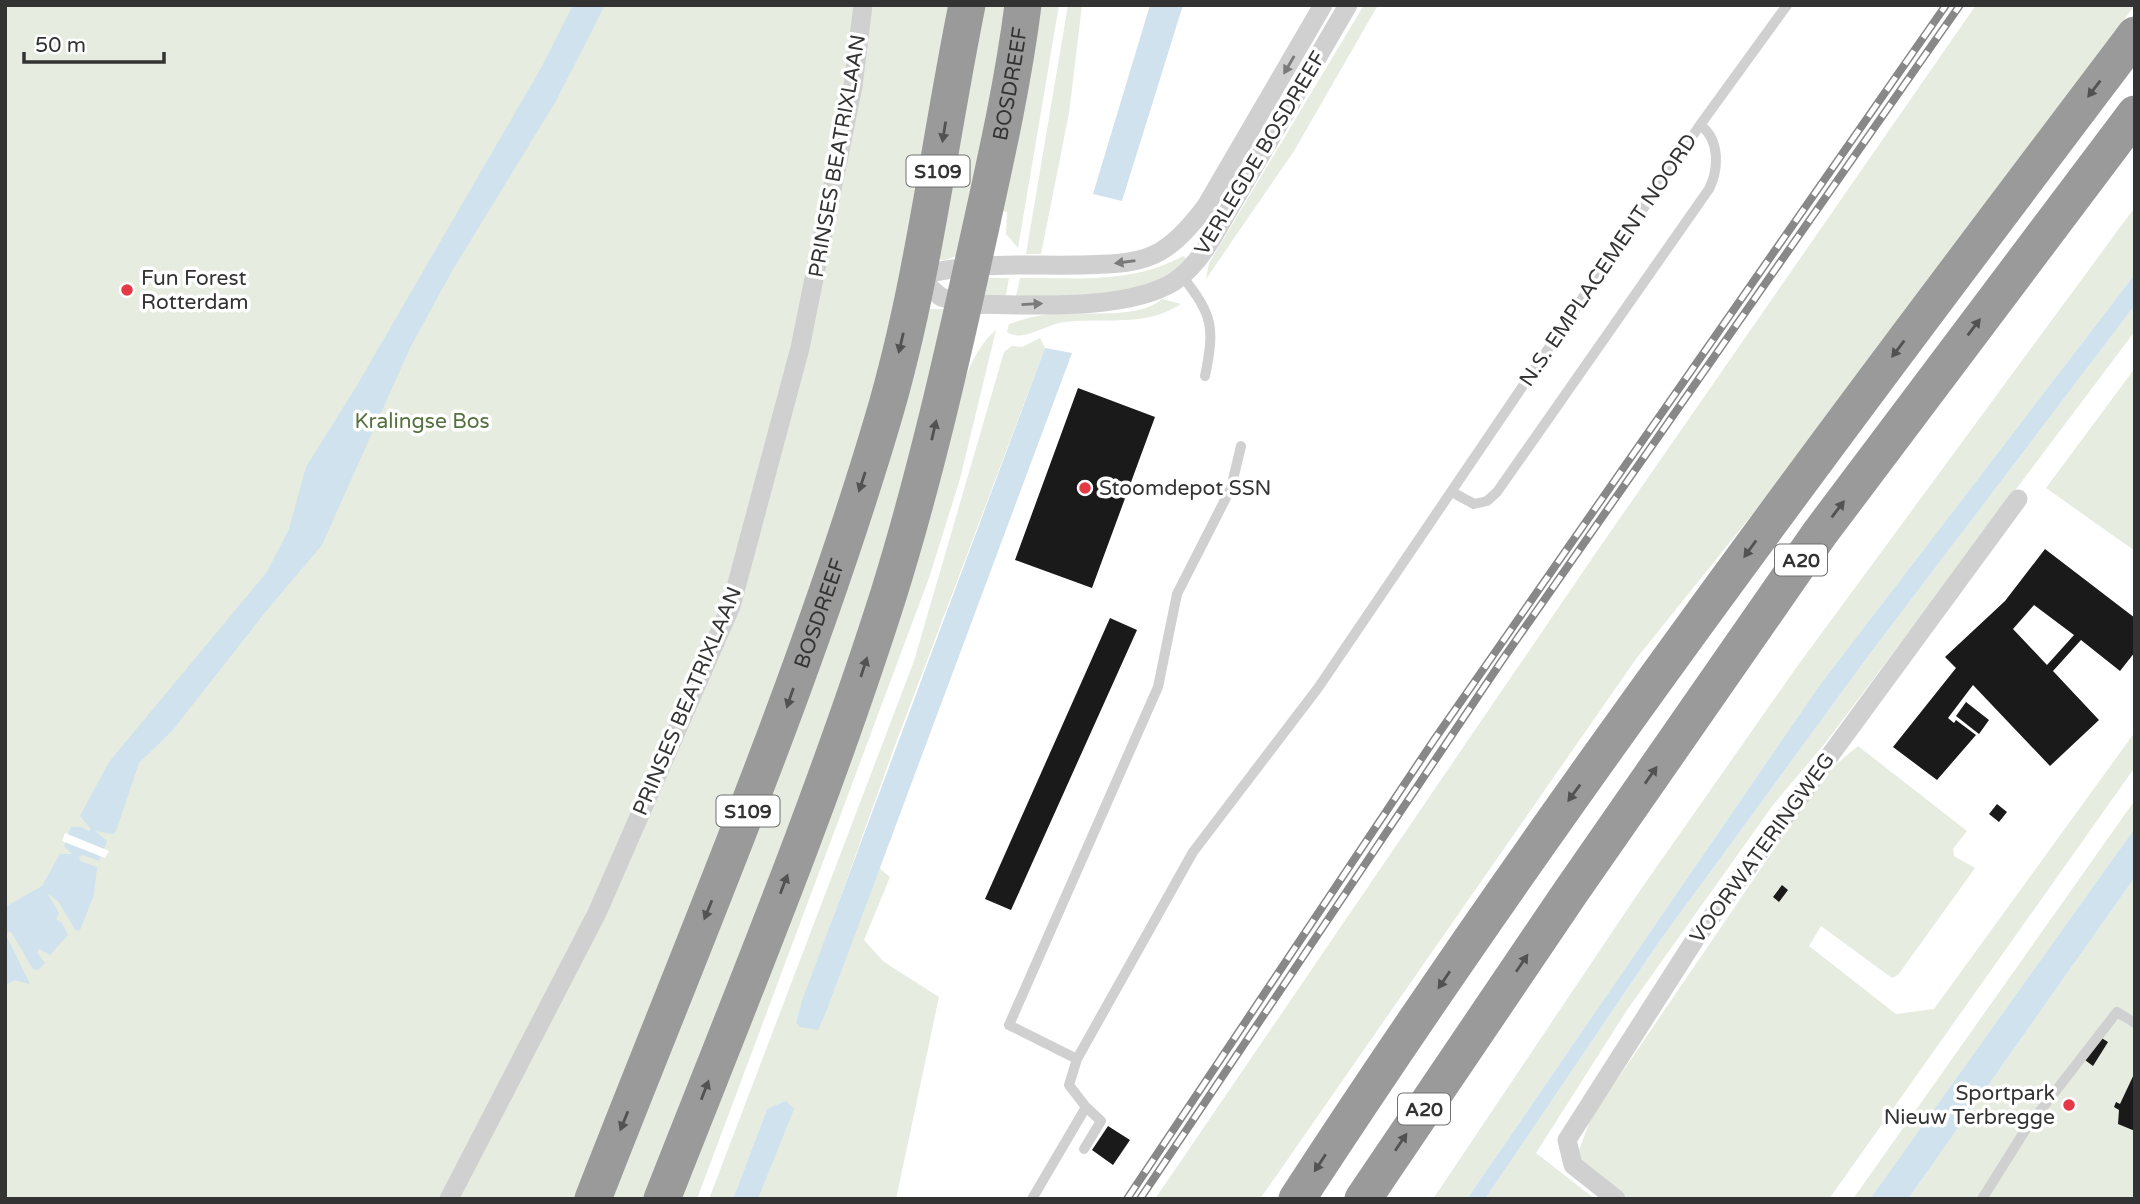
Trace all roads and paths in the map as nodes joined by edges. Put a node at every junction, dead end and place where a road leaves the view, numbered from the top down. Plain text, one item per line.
1 (863, 5) edge
2 (967, 5) edge
3 (1023, 5) edge
4 (1323, 5) edge
5 (1348, 5) edge
6 (1787, 5) edge
7 (2135, 35) edge
8 (2135, 114) edge
9 (1700, 125) junction
10 (972, 268) junction
11 (1182, 276) junction
12 (917, 277) junction
13 (964, 304) junction
14 (1205, 376) dead end
15 (1241, 446) dead end
16 (1451, 492) junction
17 (2018, 499) dead end
18 (2135, 1023) edge
19 (1077, 1059) junction
20 (1086, 1107) junction
21 (1084, 1149) dead end
22 (449, 1199) edge
23 (593, 1199) edge
24 (662, 1199) edge
25 (1032, 1199) edge
26 (1297, 1199) edge
27 (1363, 1199) edge
28 (1616, 1199) edge
29 (1982, 1199) edge

1 - 22 street, PRINSES BEATRIXLAAN
2 -> 12 highway, BOSDREEF / S109
3 - 10 highway, BOSDREEF / S109
4 -> 10 street, VERLEGDE BOSDREEF
5 - 11 street, VERLEGDE BOSDREEF
6 - 9 lane, N.S. EMPLACEMENT NOORD
7 -> 26 highway, A20
27 -> 8 highway, A20
9 - 16 lane, N.S. EMPLACEMENT NOORD
9 - 16 lane
10 - 12 street, VERLEGDE BOSDREEF
10 - 13 highway, BOSDREEF / S109
13 -> 11 street, VERLEGDE BOSDREEF
11 - 14 lane
12 - 13 street, VERLEGDE BOSDREEF
12 -> 23 highway, BOSDREEF / S109
24 -> 13 highway, BOSDREEF / S109
15 - 19 lane
16 - 19 lane, N.S. EMPLACEMENT NOORD
17 - 28 street, VOORWATERINGWEG
18 - 29 lane
19 - 20 lane
20 - 21 lane
20 - 25 lane

